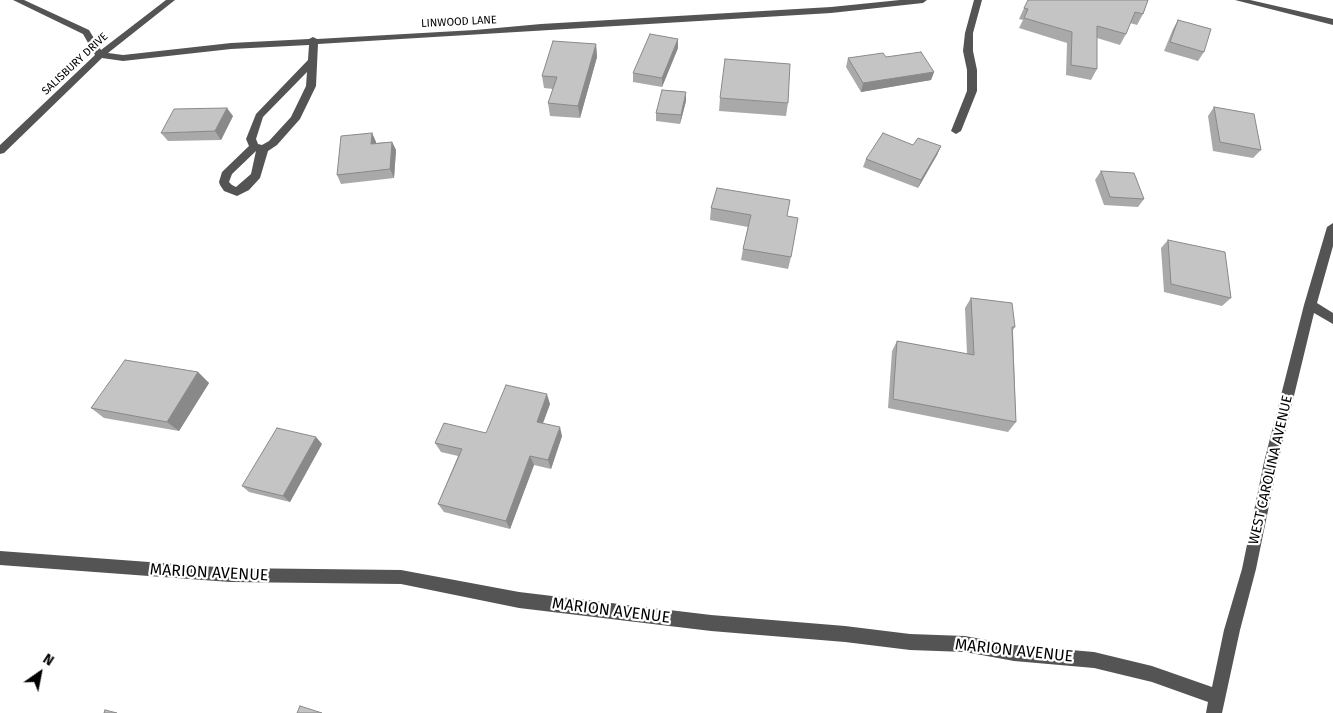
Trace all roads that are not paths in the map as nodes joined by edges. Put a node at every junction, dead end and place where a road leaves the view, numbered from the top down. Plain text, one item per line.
1 (17, 0) edge
2 (171, 0) edge
3 (923, 0) edge
4 (978, 0) edge
5 (1239, 0) edge
6 (1333, 22) edge
7 (314, 40) junction
8 (100, 55) junction
9 (312, 61) junction
10 (956, 131) dead end
11 (0, 151) edge
12 (1333, 228) edge
13 (1310, 305) junction
14 (1333, 319) edge
15 (0, 558) edge
16 (1217, 697) junction
17 (1214, 713) edge

1 - 8 street
2 - 8 street, SALISBURY DRIVE
3 - 7 street, LINWOOD LANE
4 - 10 street
5 - 6 street
7 - 8 street, LINWOOD LANE
7 - 9 street
8 - 11 street, SALISBURY DRIVE
9 - 9 street
12 - 13 street, WEST CAROLINA AVENUE
13 - 14 street
13 - 16 street, WEST CAROLINA AVENUE
15 - 16 street, MARION AVENUE
16 - 17 street, WEST CAROLINA AVENUE

